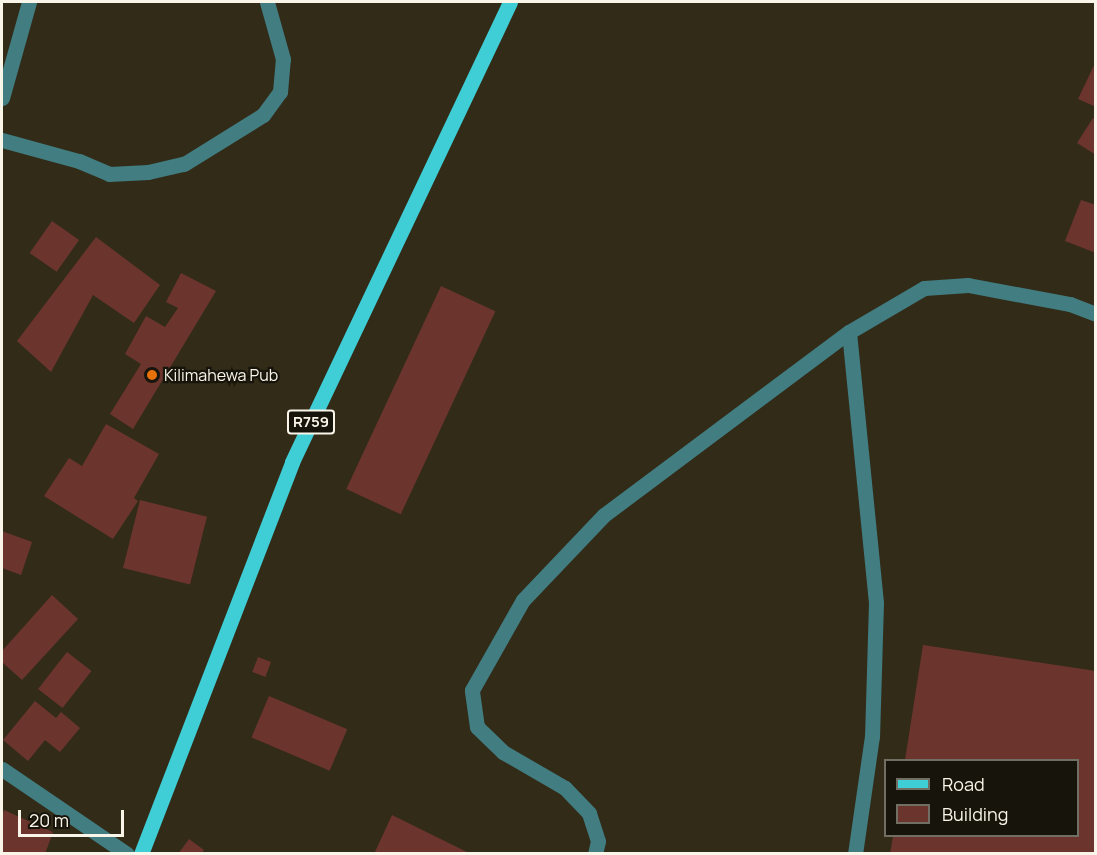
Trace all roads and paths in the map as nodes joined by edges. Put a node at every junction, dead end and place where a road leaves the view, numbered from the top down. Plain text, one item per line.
1 (29, 2) edge
2 (267, 2) edge
3 (510, 2) edge
4 (2, 98) edge
5 (2, 140) edge
6 (1095, 314) edge
7 (849, 332) junction
8 (2, 769) edge
9 (127, 854) edge
10 (141, 854) edge
11 (595, 854) edge
12 (855, 854) edge

1 - 4 street
2 - 5 street
3 - 10 main road, R759
6 - 7 street
7 - 11 street
7 - 12 street
8 - 9 street

